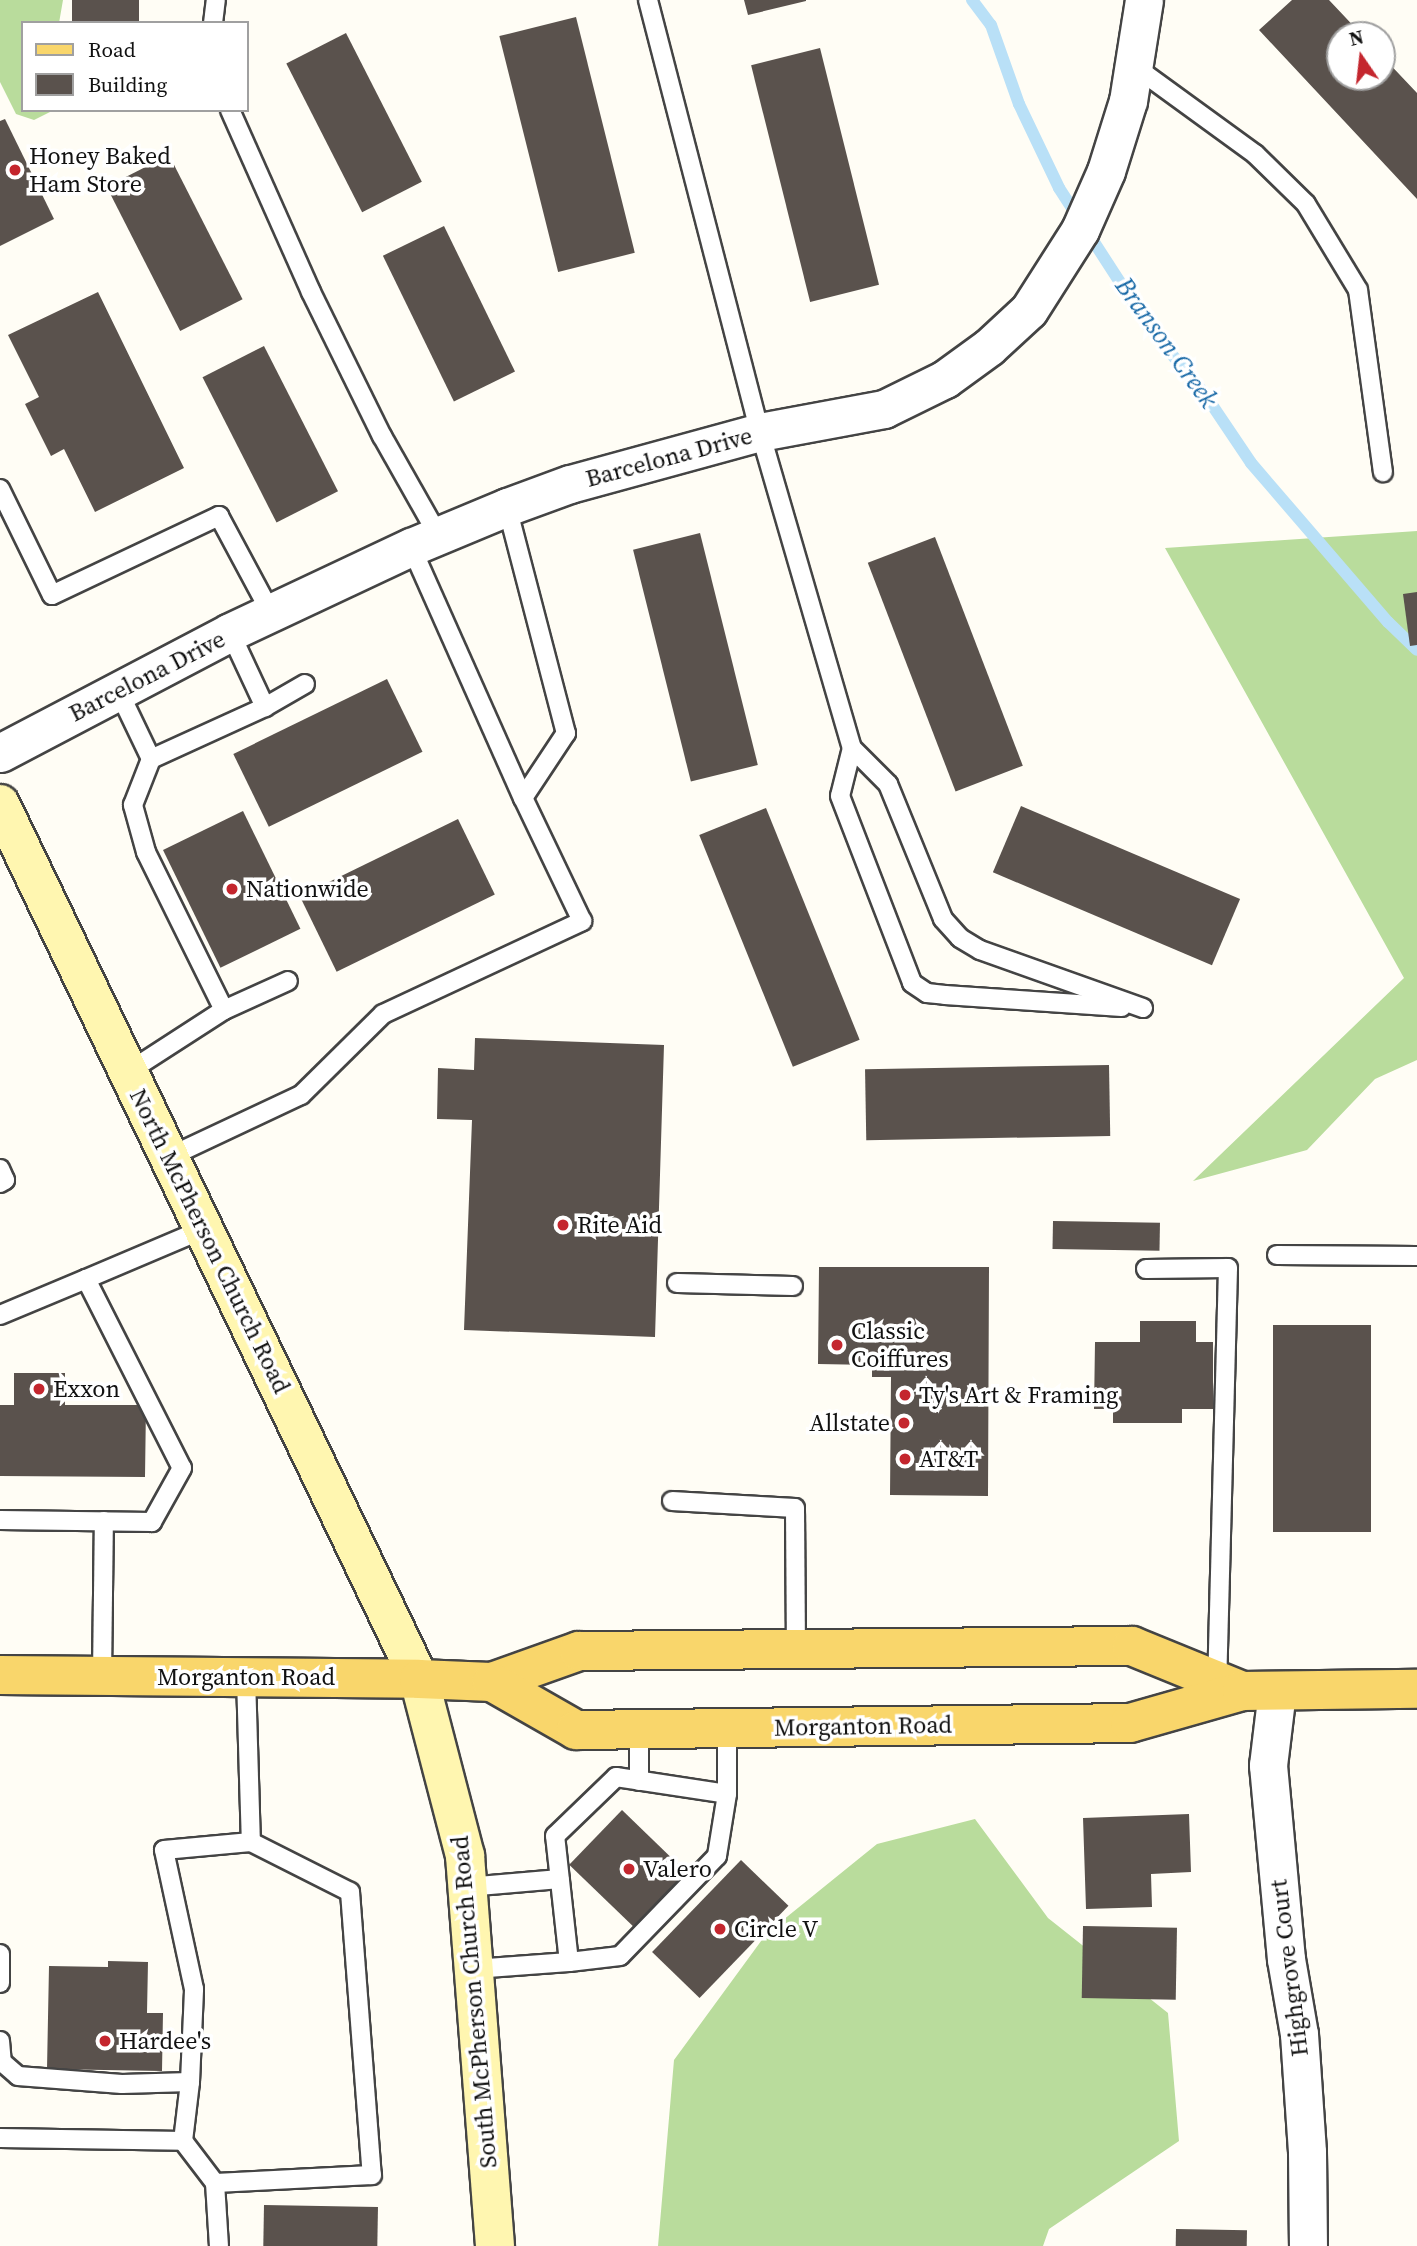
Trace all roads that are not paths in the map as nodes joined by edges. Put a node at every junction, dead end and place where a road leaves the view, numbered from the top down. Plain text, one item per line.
1 (216, 0) edge
2 (648, 0) edge
3 (1144, 0) edge
4 (213, 21) edge
5 (1134, 66) junction
6 (231, 112) edge
7 (760, 432) junction
8 (1383, 471) dead end
9 (0, 489) edge
10 (507, 507) junction
11 (425, 541) junction
12 (271, 614) junction
13 (230, 632) junction
14 (305, 684) dead end
15 (118, 691) junction
16 (265, 707) junction
17 (852, 748) junction
18 (0, 753) edge
19 (151, 759) junction
20 (523, 798) junction
21 (0, 804) edge
22 (288, 981) dead end
23 (224, 1010) junction
24 (128, 1072) junction
25 (169, 1157) junction
26 (0, 1169) edge
27 (0, 1183) edge
28 (204, 1229) junction
29 (1277, 1255) dead end
30 (1417, 1256) edge
31 (1146, 1269) dead end
32 (86, 1279) junction
33 (677, 1283) dead end
34 (793, 1286) dead end
35 (0, 1315) edge
36 (672, 1502) dead end
37 (0, 1520) edge
38 (104, 1521) junction
39 (796, 1648) junction
40 (0, 1675) edge
41 (102, 1676) junction
42 (246, 1677) junction
43 (419, 1679) junction
44 (492, 1682) junction
45 (1245, 1688) junction
46 (1417, 1689) edge
47 (727, 1728) junction
48 (639, 1729) junction
49 (639, 1781) junction
50 (727, 1794) junction
51 (251, 1842) junction
52 (560, 1879) junction
53 (467, 1887) junction
54 (0, 1954) edge
55 (569, 1962) junction
56 (474, 1969) junction
57 (0, 1983) edge
58 (0, 2041) edge
59 (190, 2082) junction
60 (0, 2138) edge
61 (183, 2141) junction
62 (215, 2183) junction
63 (219, 2246) edge
64 (495, 2246) edge
65 (1308, 2246) edge

1 - 4 lane
2 - 7 lane
3 - 5 street, Barcelona Drive
5 - 7 street, Barcelona Drive
5 - 8 lane
6 - 11 lane
7 - 10 street, Barcelona Drive
7 - 17 lane
9 - 12 lane
10 - 11 street, Barcelona Drive
10 - 20 lane
11 - 12 street, Barcelona Drive
11 - 20 lane
12 - 13 street, Barcelona Drive
13 - 15 street, Barcelona Drive
13 - 16 lane
14 - 16 lane
15 - 18 street, Barcelona Drive
15 - 19 lane
16 - 19 lane
17 - 17 lane
19 - 23 lane
20 - 25 lane
21 - 24 main road, North McPherson Church Road
22 - 23 lane
23 - 24 lane
24 - 25 main road, North McPherson Church Road
25 - 28 main road, North McPherson Church Road
26 - 27 lane
28 - 32 lane
28 - 43 main road, North McPherson Church Road
29 - 30 lane
31 - 45 lane
32 - 35 lane
32 - 38 lane
33 - 34 lane
36 - 39 lane
37 - 38 lane
38 - 41 lane
39 - 44 main road, Morganton Road
39 - 45 main road, Morganton Road
40 - 41 main road, Morganton Road
41 - 42 main road, Morganton Road
42 - 43 main road, Morganton Road
42 - 51 lane
43 - 44 main road, Morganton Road
43 - 53 main road, South McPherson Church Road
44 - 48 main road, Morganton Road
45 - 46 main road, Morganton Road
45 - 47 main road, Morganton Road
45 - 65 street, Highgrove Court
47 - 48 main road, Morganton Road
47 - 50 lane
48 - 49 lane
49 - 50 lane
49 - 52 lane
50 - 55 lane
51 - 59 lane
51 - 62 lane
52 - 53 lane
52 - 55 lane
53 - 56 main road, South McPherson Church Road
54 - 57 lane
55 - 56 lane
56 - 64 main road, South McPherson Church Road
58 - 59 lane
59 - 61 lane
60 - 61 lane
61 - 62 lane
62 - 63 lane

